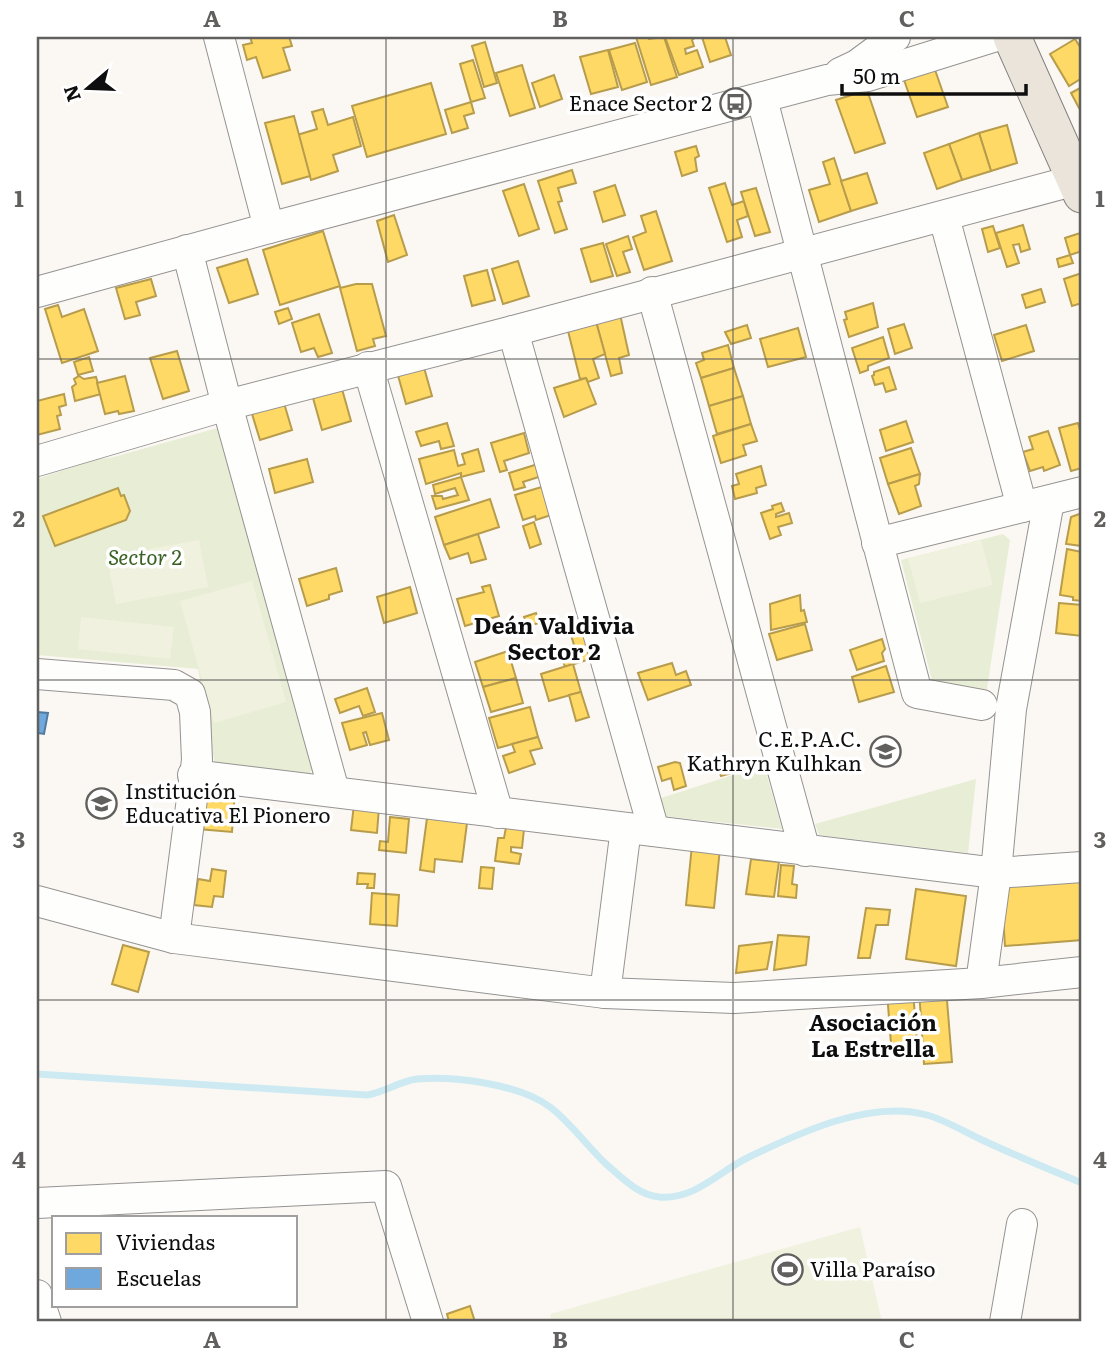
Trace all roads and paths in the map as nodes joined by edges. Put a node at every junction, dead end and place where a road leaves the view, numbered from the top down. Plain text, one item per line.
1 (219, 37) edge
2 (895, 37) edge
3 (993, 37) edge
4 (1012, 37) edge
5 (827, 80) junction
6 (762, 99) junction
7 (1079, 187) edge
8 (944, 217) junction
9 (269, 228) junction
10 (187, 250) junction
11 (801, 254) junction
12 (37, 292) edge
13 (652, 292) junction
14 (513, 331) junction
15 (368, 367) junction
16 (227, 405) junction
17 (37, 461) edge
18 (1082, 492) edge
19 (1036, 504) junction
20 (877, 543) junction
21 (37, 674) edge
22 (982, 705) dead end
23 (193, 775) junction
24 (334, 791) junction
25 (498, 813) junction
26 (640, 830) junction
27 (805, 851) junction
28 (1082, 867) edge
29 (996, 873) junction
30 (37, 901) edge
31 (174, 938) junction
32 (1082, 972) edge
33 (981, 983) junction
34 (605, 993) junction
35 (37, 1203) edge
36 (1022, 1224) dead end
37 (37, 1295) edge
38 (46, 1322) edge
39 (428, 1322) edge
40 (1005, 1322) edge

1 - 9 street
2 - 5 street
3 - 5 street
4 - 7 main road
5 - 6 street
6 - 9 street
6 - 11 street
7 - 8 street
8 - 11 street
8 - 19 street
9 - 10 street
10 - 12 street
10 - 16 street
11 - 13 street
11 - 20 street
13 - 14 street
13 - 27 street
14 - 15 street
14 - 26 street
15 - 16 street
15 - 25 street
16 - 17 street
16 - 24 street
18 - 19 street
19 - 20 street
19 - 29 street
20 - 22 street
21 - 23 street
23 - 24 street
23 - 31 street
24 - 25 street
25 - 26 street
26 - 27 street
26 - 34 street
27 - 29 street
28 - 29 street
29 - 33 street
30 - 31 street
31 - 34 street
32 - 33 street
33 - 34 street
35 - 39 street
36 - 40 street
37 - 38 street

